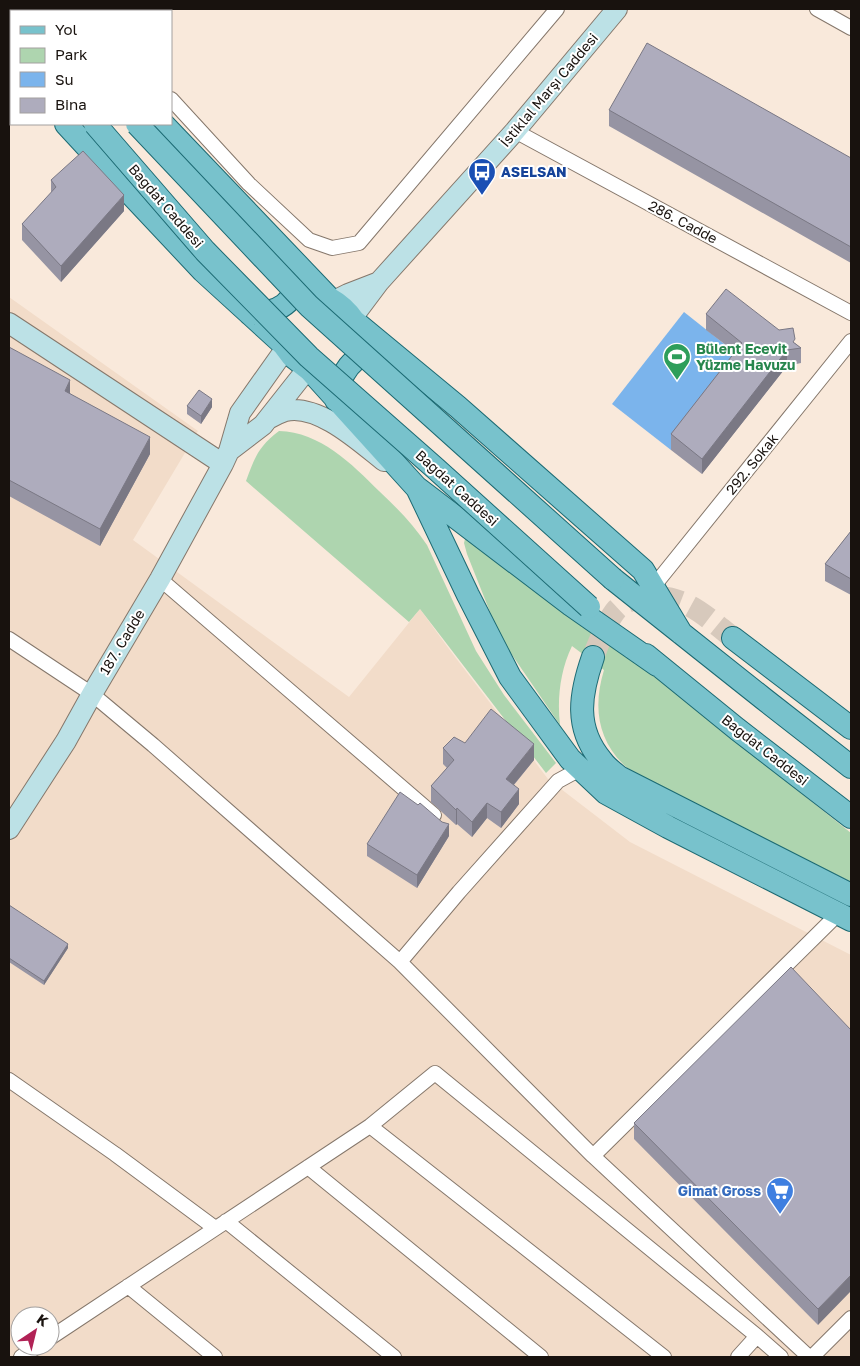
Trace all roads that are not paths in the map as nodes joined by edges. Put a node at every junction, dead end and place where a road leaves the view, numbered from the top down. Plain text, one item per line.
1 (557, 9) edge
2 (617, 9) edge
3 (817, 9) edge
4 (851, 28) edge
5 (172, 100) edge
6 (67, 125) edge
7 (96, 125) edge
8 (138, 125) edge
9 (164, 125) edge
10 (516, 131) junction
11 (298, 266) junction
12 (379, 282) junction
13 (332, 300) junction
14 (851, 313) edge
15 (250, 314) junction
16 (353, 319) junction
17 (9, 323) edge
18 (851, 341) edge
19 (285, 346) junction
20 (385, 348) junction
21 (309, 369) junction
22 (336, 400) junction
23 (268, 419) junction
24 (226, 458) junction
25 (416, 487) junction
26 (160, 579) junction
27 (653, 588) junction
28 (680, 633) junction
29 (9, 638) edge
30 (733, 638) tunnel mouth
31 (592, 657) tunnel mouth
32 (657, 665) junction
33 (92, 694) junction
34 (851, 728) edge
35 (851, 766) edge
36 (580, 769) junction
37 (851, 817) edge
38 (441, 821) edge
39 (9, 829) edge
40 (851, 895) edge
41 (845, 917) edge
42 (400, 962) junction
43 (9, 1080) edge
44 (370, 1126) junction
45 (593, 1156) junction
46 (308, 1167) junction
47 (220, 1225) junction
48 (128, 1286) junction
49 (851, 1318) edge
50 (60, 1331) edge
51 (757, 1336) junction
52 (216, 1357) edge
53 (394, 1357) edge
54 (541, 1357) edge
55 (664, 1357) edge
56 (738, 1357) edge
57 (781, 1357) edge
58 (810, 1357) edge

1 - 5 street
2 - 10 main road, İstiklal Marşı Caddesi
3 - 4 street
6 - 15 main road
7 - 32 main road, Bağdat Caddesi, bridge
8 - 28 main road, bridge
9 - 11 main road
10 - 12 main road, İstiklal Marşı Caddesi
10 - 14 street, 286. Cadde
11 - 13 main road
11 - 15 main road
12 - 13 main road
12 - 16 main road, İstiklal Marşı Caddesi
13 - 16 main road
13 - 19 main road
15 - 19 main road
16 - 20 main road
16 - 21 main road
17 - 24 main road
18 - 27 street, 292. Sokak
19 - 21 main road
19 - 24 main road
20 - 22 main road
20 - 27 main road
21 - 22 main road
21 - 23 main road
22 - 25 main road
23 - 24 main road
23 - 25 main road
24 - 26 main road, 187. Cadde
25 - 32 main road
25 - 36 main road
26 - 33 main road, 187. Cadde
26 - 38 street
27 - 28 main road
28 - 35 main road
29 - 33 street
30 - 34 main road
31 - 40 main road
32 - 37 main road, Bağdat Caddesi
33 - 39 main road, 187. Cadde
33 - 42 street
36 - 41 main road
36 - 42 street
41 - 45 street
42 - 45 street
43 - 47 street
44 - 46 street
44 - 51 street
44 - 55 street
45 - 58 street
46 - 47 street
46 - 54 street
47 - 48 street
47 - 53 street
48 - 50 street
48 - 52 street
49 - 58 street
51 - 56 street
51 - 57 street

